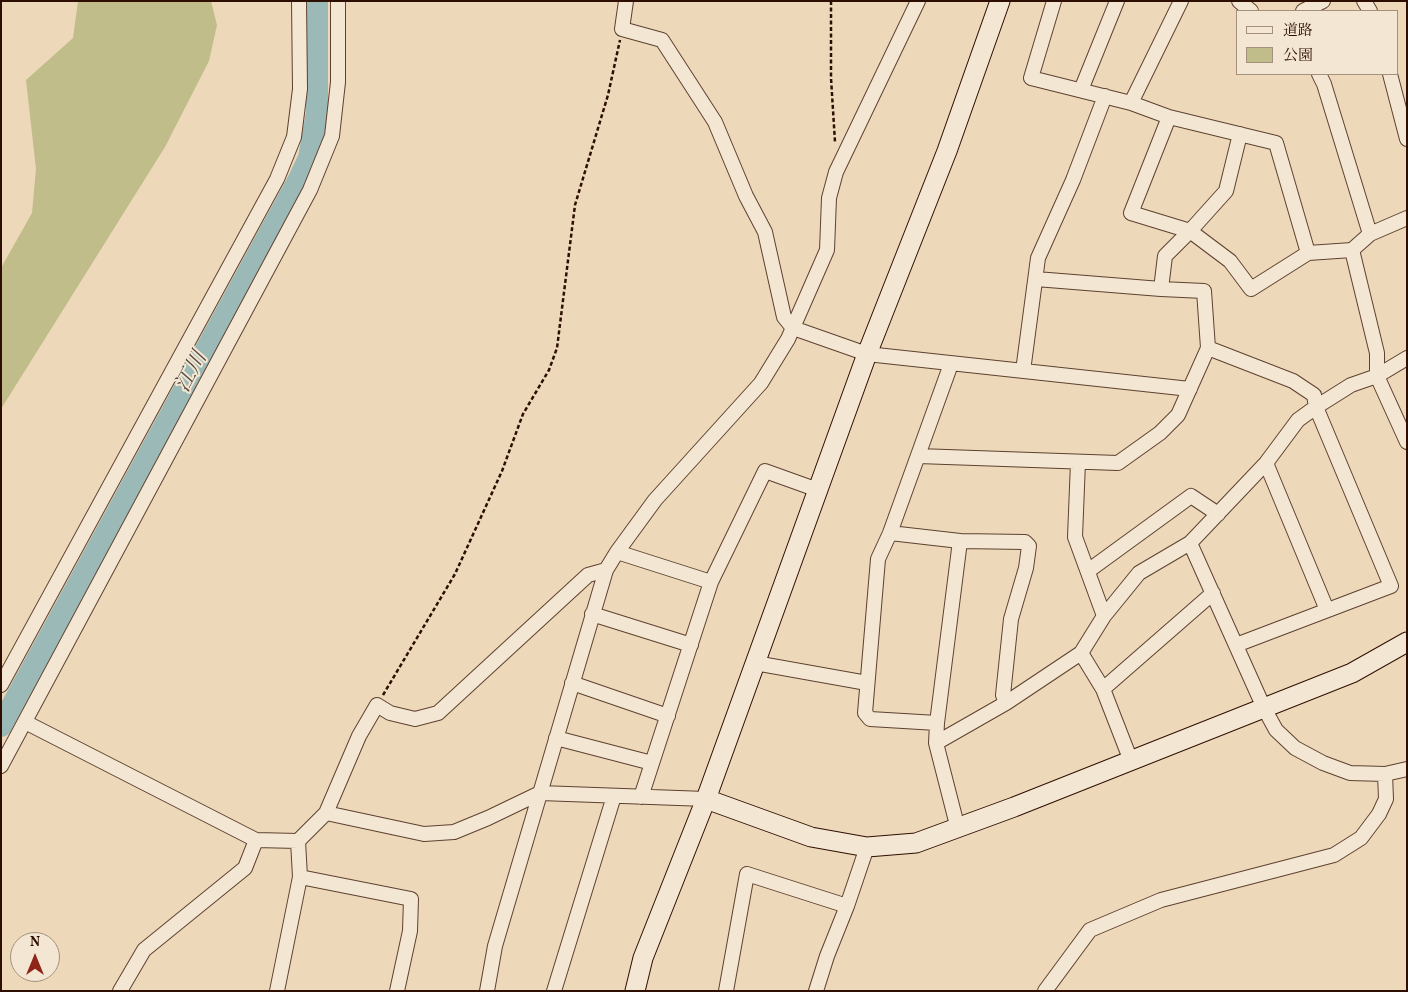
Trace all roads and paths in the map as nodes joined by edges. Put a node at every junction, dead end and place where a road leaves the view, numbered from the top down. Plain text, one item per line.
1 (299, 1) edge
2 (338, 1) edge
3 (626, 1) edge
4 (831, 1) edge
5 (918, 1) edge
6 (1000, 1) edge
7 (1054, 1) edge
8 (1117, 1) edge
9 (1181, 1) edge
10 (1239, 1) edge
11 (1323, 1) edge
12 (1250, 10) edge
13 (1305, 10) edge
14 (622, 29) junction
15 (1320, 75) edge
16 (1390, 75) edge
17 (1081, 90) junction
18 (1105, 96) junction
19 (1131, 103) junction
20 (1170, 117) junction
21 (1240, 134) junction
22 (1407, 139) edge
23 (836, 148) dead end
24 (1407, 218) edge
25 (1190, 231) junction
26 (1370, 234) junction
27 (1352, 250) junction
28 (1308, 253) junction
29 (1036, 279) junction
30 (1161, 289) junction
31 (793, 328) junction
32 (1208, 348) junction
33 (867, 354) junction
34 (1407, 358) edge
35 (951, 364) junction
36 (1023, 371) junction
37 (1377, 376) junction
38 (1190, 389) junction
39 (1316, 407) junction
40 (1407, 442) edge
41 (918, 456) junction
42 (1078, 462) junction
43 (1266, 463) junction
44 (818, 490) junction
45 (1218, 514) junction
46 (890, 533) junction
47 (960, 541) junction
48 (1190, 543) junction
49 (617, 552) junction
50 (606, 570) junction
51 (1088, 571) junction
52 (711, 582) junction
53 (1213, 593) junction
54 (1327, 610) junction
55 (592, 614) junction
56 (1104, 616) junction
57 (1407, 642) edge
58 (691, 645) junction
59 (1236, 645) junction
60 (1081, 653) junction
61 (755, 663) junction
62 (572, 683) junction
63 (866, 683) junction
64 (1, 685) edge
65 (1103, 688) junction
66 (1006, 703) junction
67 (377, 705) junction
68 (1264, 708) junction
69 (668, 716) junction
70 (25, 722) junction
71 (937, 723) junction
72 (556, 738) junction
73 (936, 743) junction
74 (1131, 761) junction
75 (652, 763) junction
76 (1, 766) edge
77 (1407, 769) edge
78 (1386, 774) junction
79 (540, 793) junction
80 (614, 796) junction
81 (641, 797) junction
82 (706, 799) junction
83 (326, 813) junction
84 (958, 829) junction
85 (256, 840) junction
86 (298, 841) junction
87 (867, 847) junction
88 (300, 877) junction
89 (847, 906) junction
90 (120, 991) edge
91 (276, 991) edge
92 (398, 991) edge
93 (487, 991) edge
94 (554, 991) edge
95 (635, 991) edge
96 (726, 991) edge
97 (816, 991) edge
98 (1045, 991) edge

1 - 64 street
2 - 70 street
3 - 14 street
4 - 23 path
5 - 31 street
6 - 33 street
7 - 17 street
8 - 17 street
9 - 19 street
10 - 12 street
11 - 13 street
14 - 31 street
14 - 67 path
15 - 26 street
16 - 22 street
17 - 18 street
18 - 19 street
18 - 29 street
19 - 20 street
20 - 21 street
20 - 25 street
21 - 25 street
21 - 28 street
24 - 26 street
25 - 28 street
25 - 30 street
26 - 27 street
27 - 28 street
27 - 37 street
29 - 30 street
29 - 36 street
30 - 32 street
31 - 33 street
31 - 49 street
32 - 38 street
32 - 39 street
33 - 35 street
33 - 44 street
34 - 37 street
35 - 36 street
35 - 41 street
36 - 38 street
37 - 39 street
37 - 40 street
38 - 42 street
39 - 43 street
39 - 54 street
41 - 42 street
41 - 46 street
42 - 51 street
43 - 45 street
43 - 54 street
44 - 52 street
44 - 61 street
45 - 48 street
45 - 51 street
46 - 47 street
46 - 63 street
47 - 66 street
47 - 71 street
48 - 53 street
48 - 56 street
49 - 50 street
49 - 52 street
50 - 55 street
50 - 67 street
51 - 56 street
52 - 58 street
53 - 59 street
53 - 65 street
54 - 59 street
55 - 58 street
55 - 62 street
56 - 60 street
57 - 68 street
58 - 69 street
59 - 68 street
60 - 65 street
60 - 66 street
61 - 63 street
61 - 82 street
62 - 69 street
62 - 72 street
63 - 71 street
65 - 74 street
66 - 73 street
67 - 83 street
68 - 74 street
68 - 78 street
69 - 75 street
70 - 76 street
70 - 85 street
71 - 73 street
72 - 75 street
72 - 79 street
73 - 84 street
74 - 84 street
75 - 81 street
77 - 78 street
78 - 98 street
79 - 80 street
79 - 83 street
79 - 93 street
80 - 81 street
80 - 94 street
81 - 82 street
82 - 87 street
82 - 95 street
83 - 86 street
84 - 87 street
85 - 86 street
85 - 90 street
86 - 88 street
87 - 89 street
88 - 91 street
88 - 92 street
89 - 96 street
89 - 97 street

